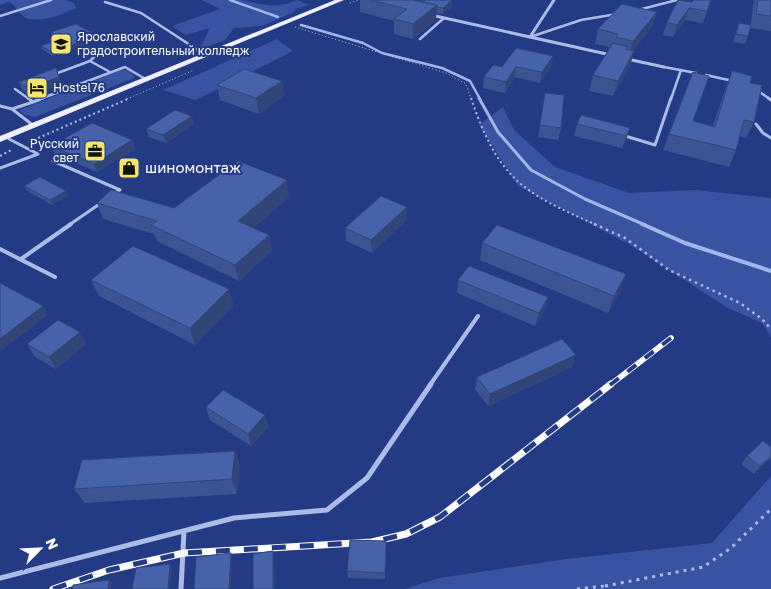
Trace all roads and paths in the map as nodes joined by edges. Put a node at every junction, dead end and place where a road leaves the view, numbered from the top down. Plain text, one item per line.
1 (51, 0) edge
2 (341, 0) edge
3 (554, 0) edge
4 (677, 0) edge
5 (105, 2) dead end
6 (633, 11) edge
7 (624, 12) edge
8 (428, 15) edge
9 (0, 16) edge
10 (444, 18) junction
11 (284, 24) junction
12 (530, 37) junction
13 (420, 39) dead end
14 (89, 48) dead end
15 (208, 56) junction
16 (616, 56) edge
17 (626, 58) edge
18 (90, 61) junction
19 (664, 67) joint
20 (681, 70) junction
21 (110, 72) junction
22 (53, 75) edge
23 (148, 80) junction
24 (739, 82) edge
25 (25, 85) edge
26 (756, 89) edge
27 (771, 100) edge
28 (33, 102) junction
29 (0, 106) edge
30 (12, 109) junction
31 (756, 124) edge
32 (34, 126) junction
33 (618, 134) edge
34 (771, 138) edge
35 (4, 140) edge
36 (21, 146) junction
37 (0, 156) edge
38 (53, 161) dead end
39 (0, 168) edge
40 (112, 195) edge
41 (105, 200) edge
42 (0, 249) edge
43 (21, 259) junction
44 (55, 277) dead end
45 (478, 316) dead end
46 (771, 329) edge
47 (771, 509) edge
48 (184, 532) junction
49 (0, 578) edge
50 (606, 587) edge
51 (181, 589) edge
52 (577, 589) edge

1 - 9 lane
2 - 11 main road
3 - 12 street
4 - 6 lane
5 - 15 lane
7 - 12 lane
8 - 10 street
10 - 12 street
10 - 13 lane
11 - 15 main road
11 - 46 path
12 - 16 street
14 - 18 lane
15 - 23 main road
17 - 19 street
18 - 21 lane
18 - 22 lane
19 - 20 lane
20 - 24 lane
20 - 33 lane
21 - 23 lane
21 - 28 lane
23 - 32 main road
25 - 28 lane
26 - 27 lane
28 - 30 lane
29 - 30 lane
30 - 32 lane
31 - 34 lane
32 - 35 main road
35 - 36 lane
36 - 37 path
36 - 39 lane
38 - 40 lane
41 - 43 lane
42 - 43 lane
43 - 44 lane
45 - 48 lane
47 - 50 path
48 - 49 lane
48 - 51 lane
50 - 52 path

